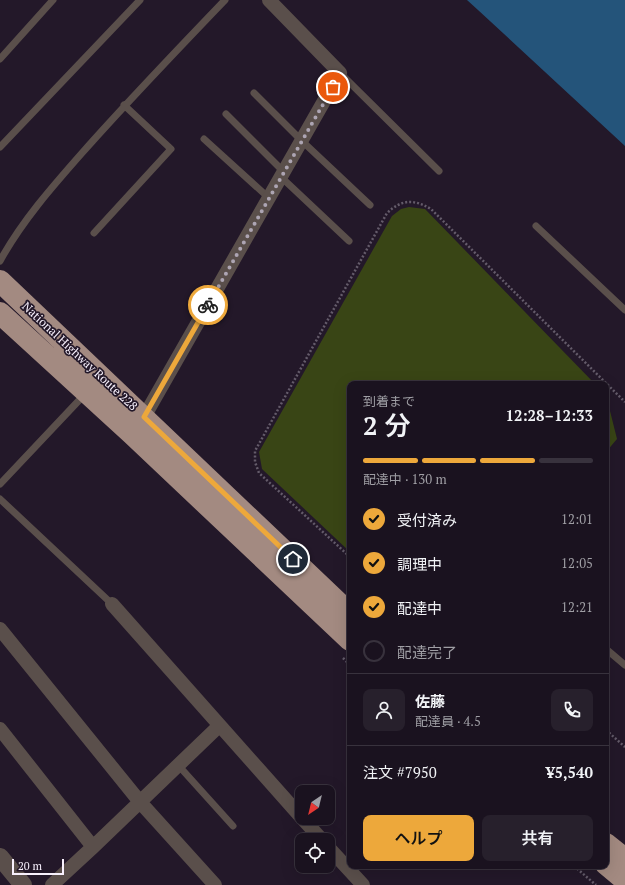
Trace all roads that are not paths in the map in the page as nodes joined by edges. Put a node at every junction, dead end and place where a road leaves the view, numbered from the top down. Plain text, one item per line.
1 (53, 0) edge
2 (140, 0) edge
3 (225, 0) edge
4 (269, 0) edge
5 (0, 59) edge
6 (340, 73) junction
7 (254, 93) dead end
8 (124, 105) junction
9 (226, 114) dead end
10 (204, 138) dead end
11 (302, 141) junction
12 (0, 147) edge
13 (439, 171) dead end
14 (282, 174) junction
15 (269, 198) junction
16 (370, 205) dead end
17 (536, 226) dead end
18 (94, 234) dead end
19 (349, 241) dead end
20 (0, 261) edge
21 (0, 281) edge
22 (625, 310) edge
23 (0, 313) edge
24 (86, 392) junction
25 (144, 417) junction
26 (0, 484) edge
27 (0, 499) edge
28 (112, 604) joint
29 (347, 611) edge
30 (0, 629) edge
31 (347, 637) edge
32 (609, 652) edge
33 (625, 665) edge
34 (219, 726) junction
35 (0, 729) edge
36 (178, 765) junction
37 (140, 802) junction
38 (295, 810) edge
39 (308, 825) edge
40 (233, 826) dead end
41 (316, 833) edge
42 (609, 846) edge
43 (93, 847) junction
44 (335, 854) edge
45 (0, 857) edge
46 (625, 859) edge
47 (347, 867) edge
48 (609, 867) edge
49 (349, 869) edge
50 (625, 880) edge
51 (23, 885) edge
52 (52, 885) edge
53 (215, 885) edge
54 (363, 885) edge

1 - 5 lane
2 - 12 lane
3 - 8 lane
4 - 6 street
6 - 11 street
6 - 13 lane
7 - 11 lane
8 - 18 lane
8 - 20 lane
9 - 14 lane
10 - 15 lane
11 - 14 street
11 - 16 lane
14 - 15 street
14 - 19 lane
15 - 25 street
17 - 22 lane
21 - 25 highway, National Highway Route 228
23 - 24 highway, National Highway Route 228
24 - 26 lane
24 - 31 highway, National Highway Route 228
25 - 29 highway, National Highway Route 228
27 - 28 lane
28 - 34 street
30 - 37 street
32 - 33 lane
34 - 36 street
34 - 38 street
35 - 43 street
36 - 37 street
36 - 40 lane
37 - 43 street
37 - 53 street
39 - 41 street
42 - 46 highway
43 - 52 street
44 - 47 street
45 - 51 street
48 - 50 highway
49 - 54 street

